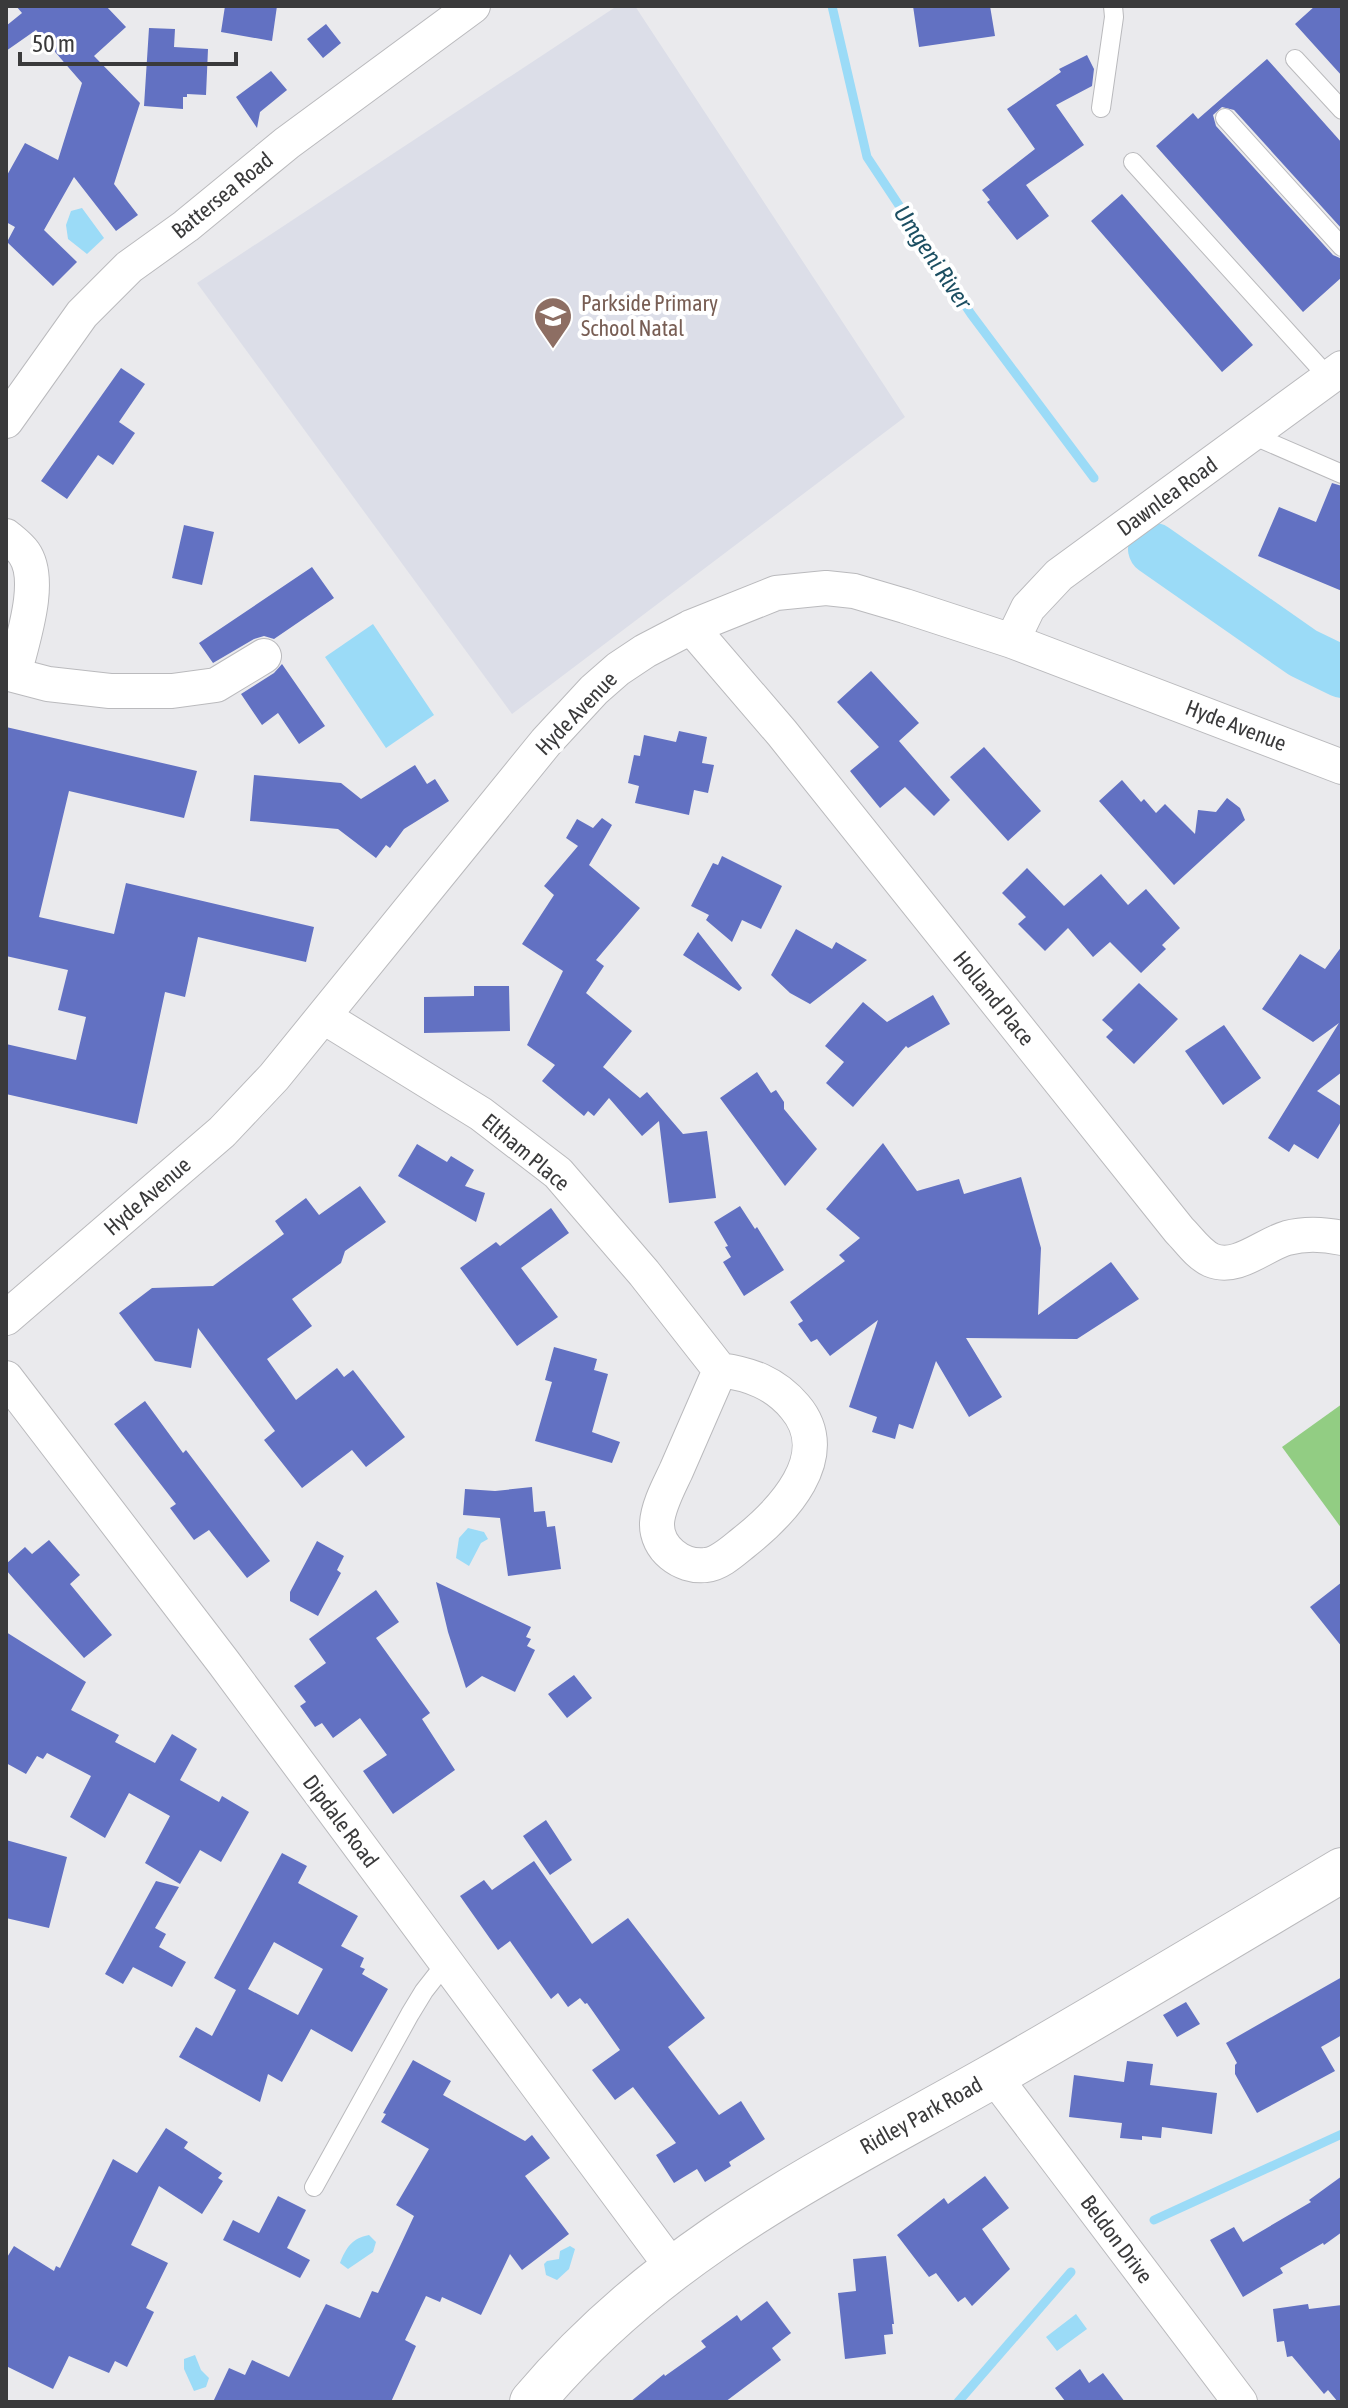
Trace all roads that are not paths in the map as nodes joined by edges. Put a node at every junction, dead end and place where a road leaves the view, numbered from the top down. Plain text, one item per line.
1 (473, 6) edge
2 (1113, 6) edge
3 (1295, 59) dead end
4 (1101, 108) dead end
5 (1342, 110) edge
6 (1225, 118) dead end
7 (1133, 162) dead end
8 (1342, 247) edge
9 (1335, 373) edge
10 (6, 421) edge
11 (1252, 435) junction
12 (1342, 474) edge
13 (6, 536) edge
14 (691, 627) junction
15 (1012, 641) junction
16 (264, 656) dead end
17 (10, 674) edge
18 (1342, 767) edge
19 (324, 1017) junction
20 (1342, 1238) edge
21 (6, 1318) edge
22 (720, 1370) junction
23 (6, 1378) edge
24 (1342, 1870) edge
25 (446, 1963) junction
26 (993, 2075) junction
27 (314, 2187) dead end
28 (672, 2267) junction
29 (532, 2402) edge
30 (1240, 2402) edge

1 - 10 street, Battersea Road
2 - 4 lane
3 - 5 lane
6 - 8 lane
7 - 9 lane
9 - 11 street, Dawnlea Road
11 - 12 lane
11 - 15 street, Dawnlea Road
13 - 17 street
14 - 15 street, Hyde Avenue
14 - 19 street, Hyde Avenue
14 - 20 street, Holland Place
15 - 18 street, Hyde Avenue
16 - 17 street
19 - 21 street, Hyde Avenue
19 - 22 street, Eltham Place
22 - 22 street
23 - 25 street, Dipdale Road
24 - 26 street, Ridley Park Road
25 - 27 lane
25 - 28 street, Dipdale Road
26 - 28 street, Ridley Park Road
26 - 30 street, Beldon Drive
28 - 29 street, Ridley Park Road

